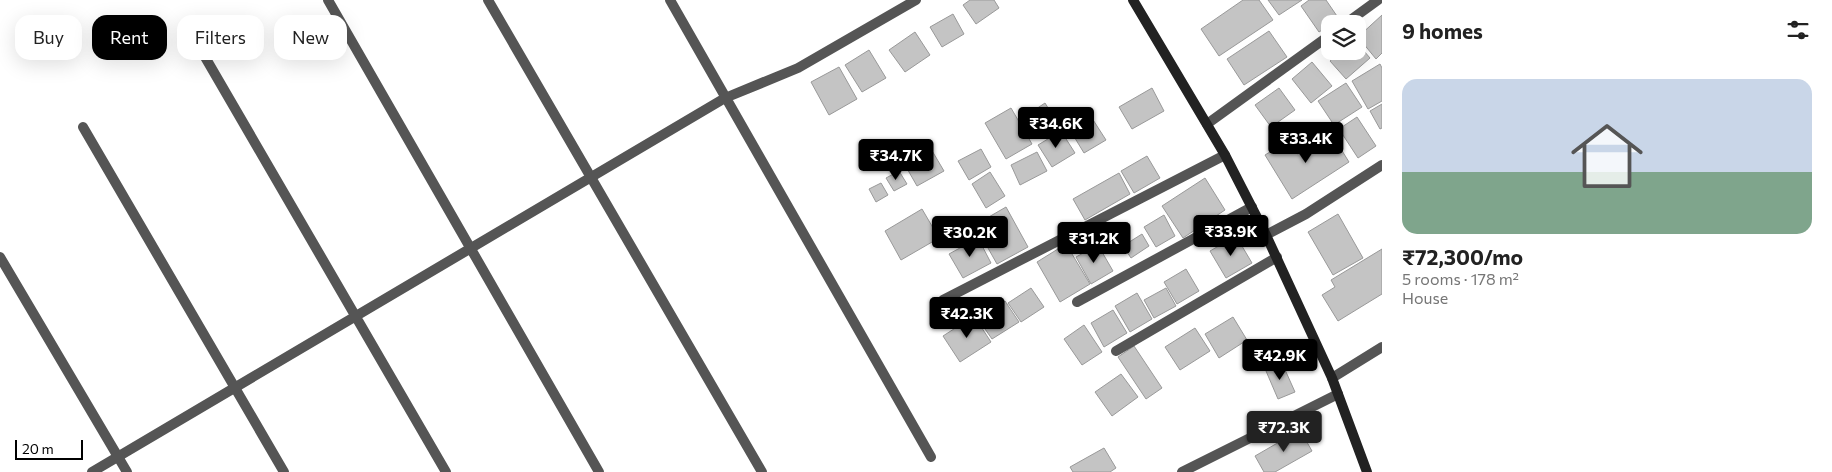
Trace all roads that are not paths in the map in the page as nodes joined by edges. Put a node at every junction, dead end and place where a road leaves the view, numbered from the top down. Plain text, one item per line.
1 (328, 0) edge
2 (488, 0) edge
3 (670, 0) edge
4 (916, 0) edge
5 (1133, 0) edge
6 (1378, 0) edge
7 (1357, 15) edge
8 (1321, 41) edge
9 (207, 60) edge
10 (725, 98) junction
11 (1207, 124) junction
12 (83, 127) dead end
13 (1225, 155) junction
14 (1382, 164) edge
15 (590, 178) junction
16 (1252, 207) junction
17 (1266, 235) junction
18 (470, 249) junction
19 (0, 257) edge
20 (1277, 257) junction
21 (943, 300) dead end
22 (1078, 302) dead end
23 (355, 316) junction
24 (1382, 347) edge
25 (1116, 351) dead end
26 (1332, 378) junction
27 (234, 388) junction
28 (1338, 394) junction
29 (118, 456) junction
30 (931, 458) dead end
31 (92, 472) edge
32 (127, 472) edge
33 (284, 472) edge
34 (446, 472) edge
35 (599, 472) edge
36 (762, 472) edge
37 (1182, 472) edge
38 (1367, 472) edge

1 - 18 street
2 - 15 street
3 - 10 street
4 - 10 street
5 - 11 main road
6 - 7 street
8 - 11 street
9 - 23 street
10 - 15 street
10 - 30 street
11 - 13 main road
12 - 27 street
13 - 16 main road
13 - 21 street
14 - 17 street
15 - 18 street
15 - 36 street
16 - 17 main road
16 - 22 street
17 - 20 main road
18 - 23 street
18 - 35 street
19 - 29 street
20 - 25 street
20 - 26 main road
23 - 27 street
23 - 34 street
24 - 26 street
26 - 28 main road
27 - 29 street
27 - 33 street
28 - 37 street
28 - 38 main road
29 - 31 street
29 - 32 street

